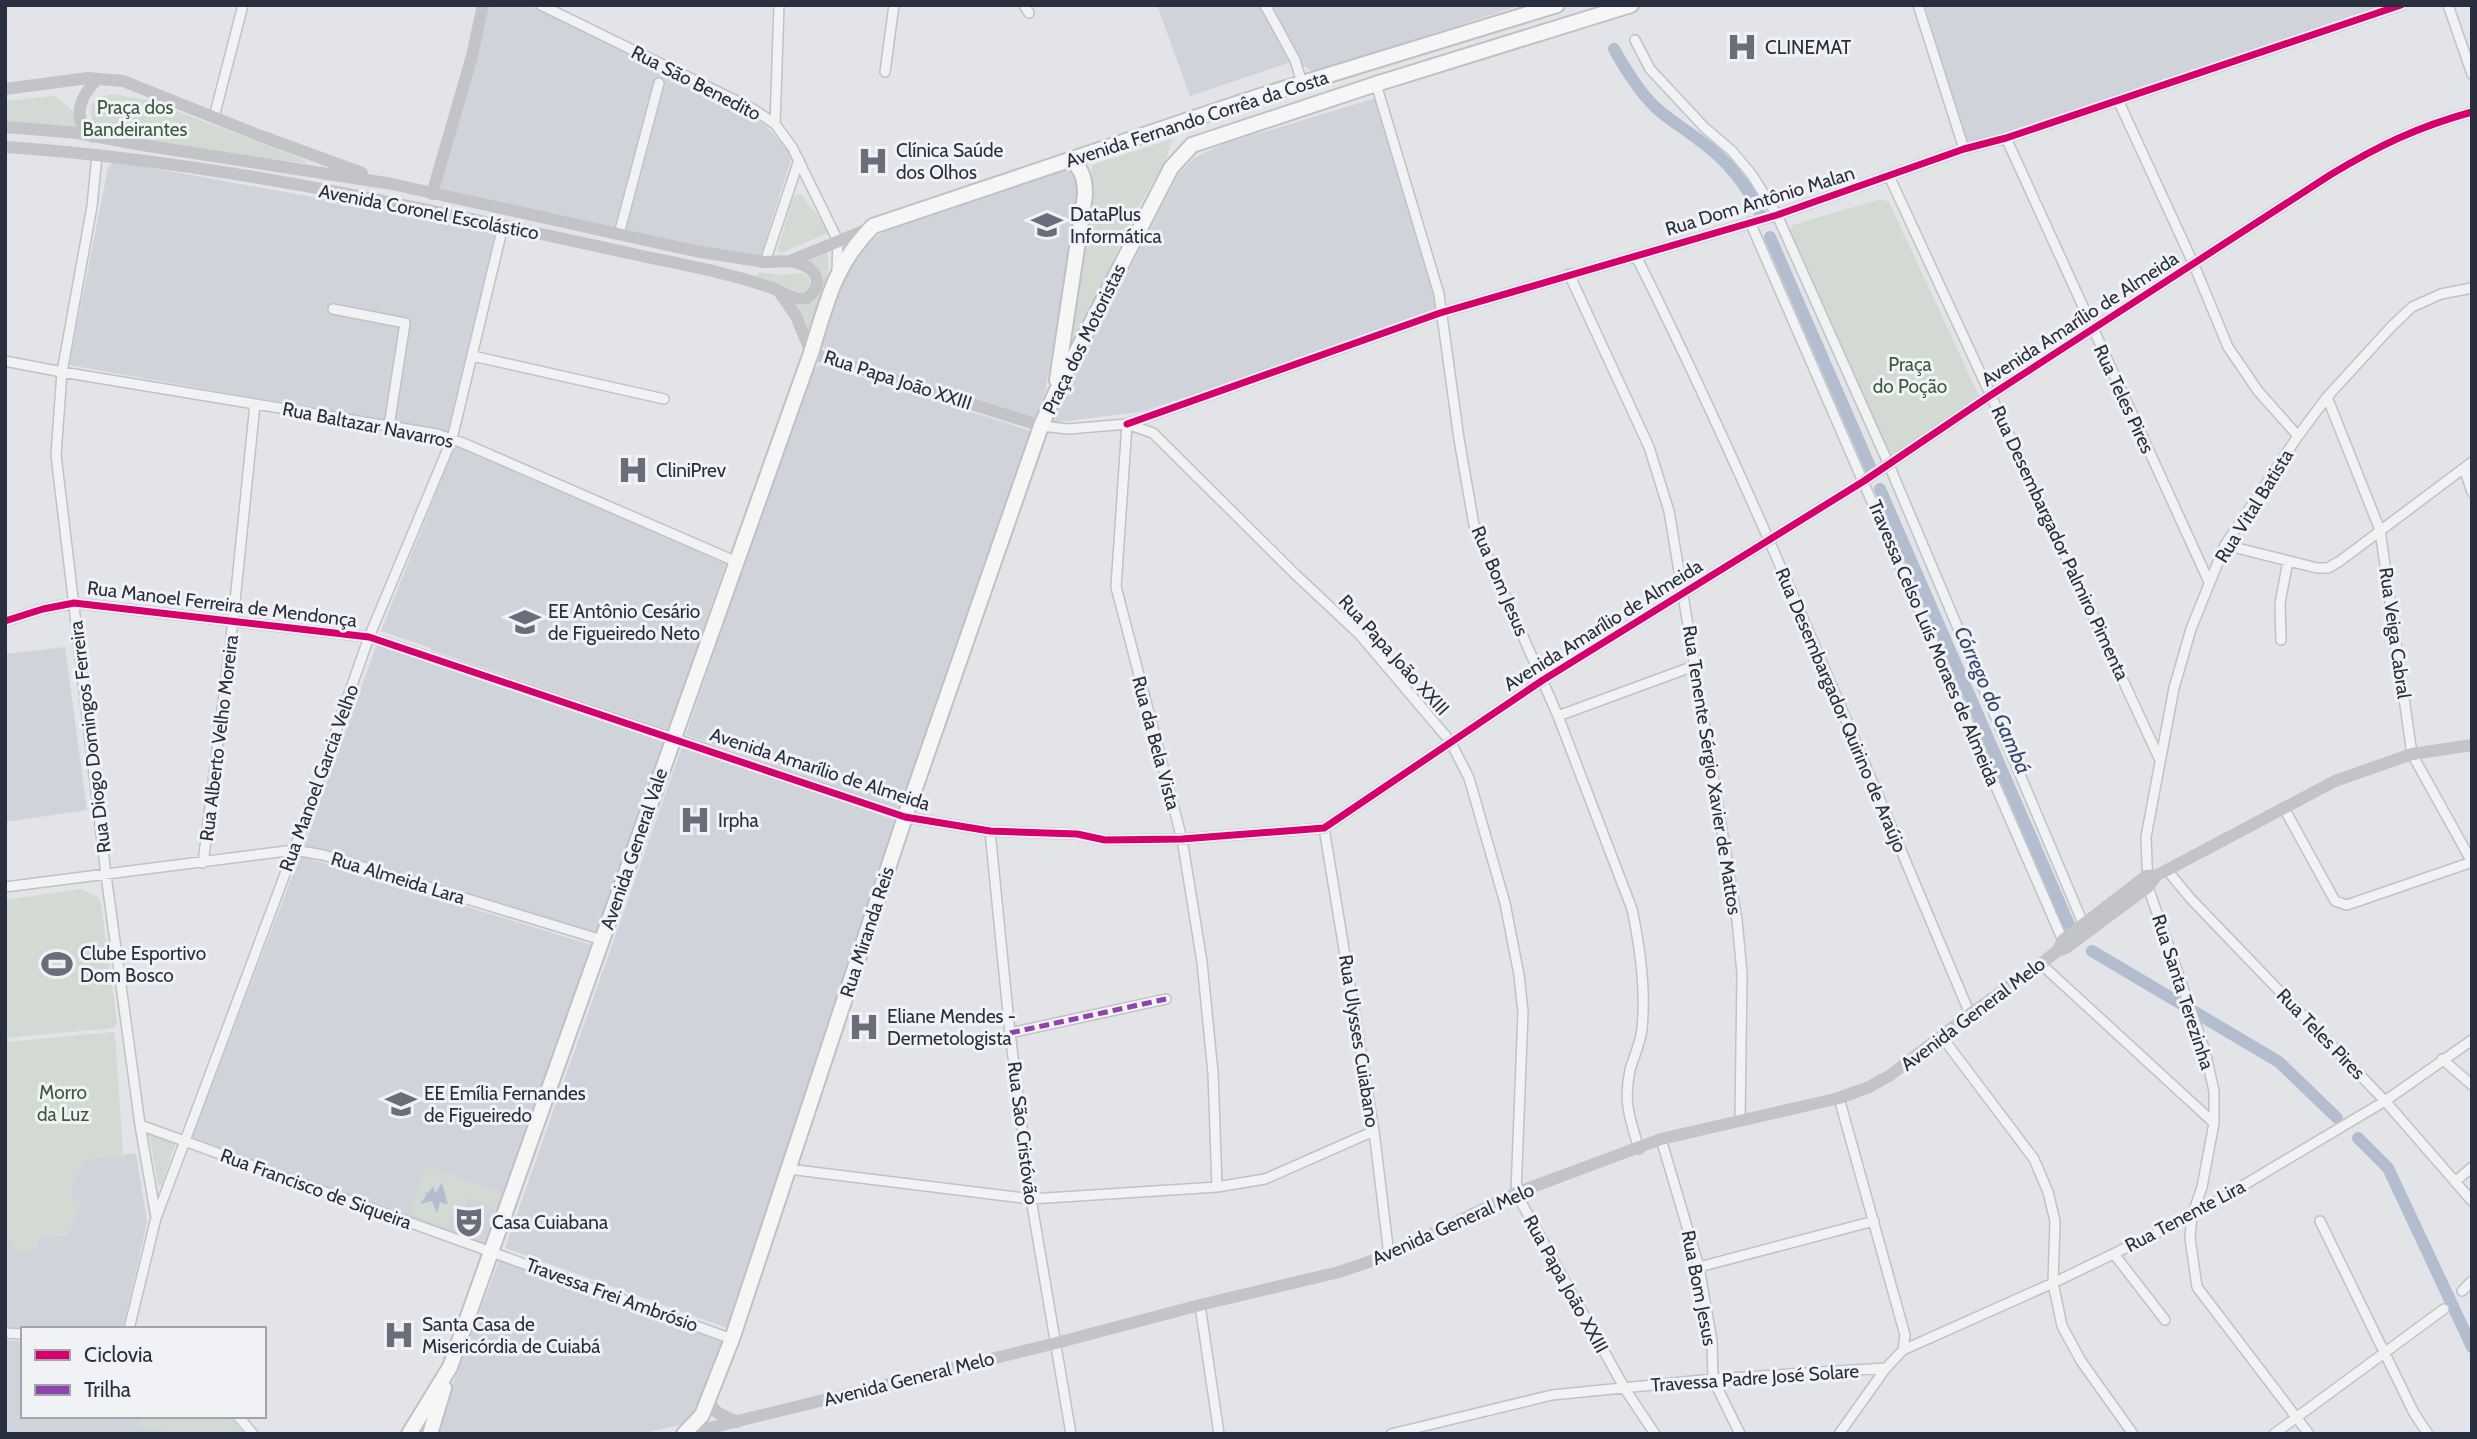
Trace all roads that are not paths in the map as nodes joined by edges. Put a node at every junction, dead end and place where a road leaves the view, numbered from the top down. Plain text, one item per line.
1 (243, 5) edge
2 (483, 5) edge
3 (541, 5) edge
4 (779, 5) edge
5 (894, 5) edge
6 (1265, 5) edge
7 (1531, 5) edge
8 (1558, 5) edge
9 (1632, 5) edge
10 (1918, 5) edge
11 (2401, 5) edge
12 (2448, 5) edge
13 (1505, 22) junction
14 (1635, 40) dead end
15 (885, 72) dead end
16 (2472, 74) edge
17 (96, 79) junction
18 (659, 83) dead end
19 (1302, 83) junction
20 (1376, 84) junction
21 (5, 89) edge
22 (2118, 100) junction
23 (2472, 113) edge
24 (214, 117) junction
25 (775, 124) junction
26 (5, 127) edge
27 (84, 134) junction
28 (2006, 138) junction
29 (1192, 145) joint
30 (5, 147) edge
31 (1964, 149) junction
32 (103, 155) junction
33 (133, 158) junction
34 (799, 160) junction
35 (1072, 160) junction
36 (1889, 176) junction
37 (392, 184) junction
38 (432, 194) junction
39 (363, 198) junction
40 (1776, 215) junction
41 (1750, 222) junction
42 (503, 226) junction
43 (873, 226) junction
44 (619, 234) junction
45 (838, 241) junction
46 (1636, 256) junction
47 (790, 261) junction
48 (765, 262) junction
49 (2194, 265) junction
50 (1569, 274) junction
51 (836, 276) junction
52 (2472, 288) edge
53 (777, 290) junction
54 (333, 309) dead end
55 (1440, 313) junction
56 (2092, 329) junction
57 (811, 353) junction
58 (473, 356) junction
59 (5, 360) edge
60 (62, 372) junction
61 (1056, 392) junction
62 (1991, 395) junction
63 (2327, 397) junction
64 (664, 399) dead end
65 (255, 404) junction
66 (1128, 424) junction
67 (389, 426) junction
68 (1041, 426) junction
69 (2298, 436) junction
70 (452, 439) junction
71 (1889, 465) junction
72 (2468, 465) edge
73 (1864, 481) junction
74 (2472, 492) edge
75 (2380, 530) junction
76 (1769, 540) junction
77 (2225, 545) junction
78 (2288, 561) junction
79 (737, 562) junction
80 (2209, 582) junction
81 (1683, 592) junction
82 (74, 603) junction
83 (5, 621) edge
84 (233, 621) junction
85 (369, 637) junction
86 (2281, 640) dead end
87 (1694, 666) junction
88 (1543, 680) junction
89 (1558, 716) junction
90 (673, 738) junction
91 (1450, 741) junction
92 (2472, 745) edge
93 (2412, 754) junction
94 (2159, 758) junction
95 (2285, 810) junction
96 (905, 817) junction
97 (1324, 828) junction
98 (990, 831) junction
99 (1182, 839) junction
100 (294, 850) junction
101 (2472, 862) edge
102 (203, 863) junction
103 (106, 875) junction
104 (2155, 877) junction
105 (5, 887) edge
106 (2085, 928) junction
107 (602, 940) junction
108 (2062, 946) junction
109 (2041, 964) junction
110 (1166, 999) dead end
111 (1970, 1014) junction
112 (1010, 1033) junction
113 (1942, 1037) junction
114 (2472, 1040) edge
115 (2442, 1059) junction
116 (2472, 1085) edge
117 (1839, 1098) junction
118 (2385, 1101) junction
119 (1740, 1120) junction
120 (2214, 1123) junction
121 (140, 1125) junction
122 (1374, 1130) junction
123 (1661, 1139) junction
124 (185, 1141) junction
125 (1639, 1149) junction
126 (2472, 1167) edge
127 (788, 1169) junction
128 (2455, 1182) junction
129 (1217, 1187) junction
130 (1516, 1193) junction
131 (1031, 1199) junction
132 (2472, 1201) edge
133 (2192, 1216) junction
134 (156, 1218) junction
135 (1874, 1221) junction
136 (2320, 1221) dead end
137 (492, 1252) junction
138 (2114, 1254) junction
139 (1389, 1255) junction
140 (1699, 1267) junction
141 (2472, 1281) edge
142 (2053, 1283) junction
143 (2462, 1291) dead end
144 (1200, 1305) junction
145 (2444, 1309) dead end
146 (2165, 1320) dead end
147 (129, 1327) edge
148 (732, 1339) junction
149 (1056, 1343) junction
150 (1903, 1350) junction
151 (2386, 1352) junction
152 (450, 1367) junction
153 (1886, 1368) junction
154 (1713, 1379) junction
155 (1625, 1389) junction
156 (707, 1401) junction
157 (2298, 1417) junction
158 (738, 1422) junction
159 (409, 1434) edge
160 (430, 1434) edge
161 (685, 1434) edge
162 (1071, 1434) edge
163 (1219, 1434) edge
164 (1391, 1434) edge
165 (1655, 1434) edge
166 (1740, 1434) edge
167 (1839, 1434) edge
168 (2133, 1434) edge
169 (2274, 1434) edge
170 (2309, 1434) edge
171 (2428, 1434) edge

1 - 24 street
2 - 38 main road
3 - 25 street, Rua São Benedito
4 - 25 street
5 - 15 street
6 - 19 street
7 - 13 main road
8 - 13 main road, Avenida Fernando Corrêa da Costa
9 - 20 main road, Avenida Fernando Corrêa da Costa
10 - 31 street
11 - 22 street, Rua Dom Antônio Malan
12 - 16 street
13 - 19 main road, Avenida Fernando Corrêa da Costa
14 - 40 street, Travessa Celso Luís Moraes de Almeida
17 - 21 main road, Avenida Coronel Escolástico
17 - 24 main road, Avenida Coronel Escolástico
17 - 27 main road
18 - 44 street
19 - 35 main road, Avenida Fernando Corrêa da Costa
20 - 29 main road, Avenida Fernando Corrêa da Costa
20 - 55 street, Rua Bom Jesus
22 - 28 street, Rua Dom Antônio Malan
22 - 49 street
23 - 49 main road, Avenida Amarílio de Almeida
24 - 37 main road, Avenida Coronel Escolástico
25 - 34 street, Rua São Benedito
26 - 27 main road, Avenida Coronel Escolástico
27 - 32 main road
27 - 33 main road
27 - 37 main road, Avenida Coronel Escolástico
28 - 31 street, Rua Dom Antônio Malan
28 - 56 street, Rua Teles Pires
29 - 61 main road, Praça dos Motoristas
30 - 32 main road, Avenida Coronel Escolástico
31 - 36 street, Rua Dom Antônio Malan
32 - 33 main road, Avenida Coronel Escolástico
32 - 60 street, Rua Diogo Domingos Ferreira
33 - 39 main road, Avenida Coronel Escolástico
34 - 45 street, Rua São Benedito
34 - 48 street
35 - 43 main road, Avenida Fernando Corrêa da Costa
35 - 61 main road
36 - 40 street, Rua Dom Antônio Malan
36 - 62 street, Rua Desembargador Palmiro Pimenta
37 - 38 main road, Avenida Coronel Escolástico
38 - 39 main road
38 - 44 main road, Avenida Coronel Escolástico
39 - 42 main road, Avenida Coronel Escolástico
40 - 41 street, Rua Dom Antônio Malan
40 - 71 street, Travessa Celso Luís Moraes de Almeida
41 - 46 street, Rua Dom Antônio Malan
41 - 73 street, Travessa Celso Luís Moraes de Almeida
42 - 53 main road, Avenida Coronel Escolástico
42 - 58 street, Rua Manoel Garcia Velho
43 - 45 main road, Avenida Fernando Corrêa da Costa
43 - 51 main road, Avenida General Vale
44 - 48 main road, Avenida Coronel Escolástico
45 - 47 main road, Avenida Coronel Escolástico
45 - 51 street, Rua São Benedito
46 - 50 street, Rua Dom Antônio Malan
46 - 76 street, Rua Desembargador Quirino de Araújo
47 - 48 main road, Avenida Coronel Escolástico
47 - 53 main road, Avenida Coronel Escolástico
49 - 56 main road, Avenida Amarílio de Almeida
49 - 69 street
50 - 55 street, Rua Dom Antônio Malan
50 - 81 street, Rua Tenente Sérgio Xavier de Mattos
51 - 57 main road, Avenida General Vale
52 - 63 street, Rua Vital Batista
53 - 57 main road
54 - 67 street
55 - 66 street, Rua Dom Antônio Malan
55 - 88 street, Rua Bom Jesus
56 - 62 main road, Avenida Amarílio de Almeida
56 - 80 street, Rua Teles Pires
57 - 68 main road, Rua Papa João XXIII
57 - 79 main road, Avenida General Vale
58 - 64 street
58 - 70 street, Rua Manoel Garcia Velho
59 - 60 street, Rua Baltazar Navarros
60 - 65 street, Rua Baltazar Navarros
60 - 82 street, Rua Diogo Domingos Ferreira
61 - 68 main road, Praça dos Motoristas
62 - 71 main road, Avenida Amarílio de Almeida
62 - 94 street, Rua Desembargador Palmiro Pimenta
63 - 69 street, Rua Vital Batista
63 - 75 street, Rua Veiga Cabral
65 - 67 street, Rua Baltazar Navarros
65 - 84 street, Rua Alberto Velho Moreira
66 - 68 street, Rua Papa João XXIII
66 - 91 street, Rua Papa João XXIII
66 - 99 street, Rua da Bela Vista
67 - 70 street, Rua Baltazar Navarros
68 - 96 main road, Rua Miranda Reis
69 - 77 street, Rua Vital Batista
70 - 79 street, Rua Baltazar Navarros
70 - 85 street, Rua Manoel Garcia Velho
71 - 73 main road, Avenida Amarílio de Almeida
71 - 106 street, Travessa Celso Luís Moraes de Almeida
72 - 74 street
72 - 75 street
73 - 76 main road, Avenida Amarílio de Almeida
73 - 108 street, Travessa Celso Luís Moraes de Almeida
75 - 78 street
75 - 93 street, Rua Veiga Cabral
76 - 81 main road, Avenida Amarílio de Almeida
76 - 111 street, Rua Desembargador Quirino de Araújo
77 - 78 street
77 - 80 street, Rua Vital Batista
78 - 86 street
79 - 90 main road, Avenida General Vale
80 - 94 street, Rua Vital Batista
81 - 87 street, Rua Tenente Sérgio Xavier de Mattos
81 - 88 main road, Avenida Amarílio de Almeida
82 - 83 street, Rua Manoel Ferreira de Mendonça
82 - 84 street, Rua Manoel Ferreira de Mendonça
82 - 103 street, Rua Diogo Domingos Ferreira
84 - 85 street, Rua Manoel Ferreira de Mendonça
84 - 102 street, Rua Alberto Velho Moreira
85 - 90 street, Rua Manoel Ferreira de Mendonça
85 - 100 street, Rua Manoel Garcia Velho
87 - 89 street
87 - 119 street, Rua Tenente Sérgio Xavier de Mattos
88 - 89 street, Rua Bom Jesus
88 - 91 main road, Avenida Amarílio de Almeida
89 - 125 street, Rua Bom Jesus
90 - 96 main road, Avenida Amarílio de Almeida
90 - 107 main road, Avenida General Vale
91 - 97 main road, Avenida Amarílio de Almeida
91 - 130 street, Rua Papa João XXIII
92 - 93 main road, Avenida General Melo
93 - 95 main road, Avenida General Melo
93 - 101 street, Rua Veiga Cabral
94 - 104 street, Rua Vital Batista
95 - 101 street
95 - 104 main road, Avenida General Melo
96 - 98 main road, Avenida Amarílio de Almeida
96 - 127 main road, Rua Miranda Reis
97 - 99 main road, Avenida Amarílio de Almeida
97 - 122 street, Rua Ulysses Cuiabano
98 - 99 main road, Avenida Amarílio de Almeida
98 - 112 street, Rua São Cristóvão
99 - 129 street, Rua da Bela Vista
100 - 102 street, Rua Almeida Lara
100 - 107 street, Rua Almeida Lara
100 - 124 street, Rua Manoel Garcia Velho
102 - 103 street, Rua Almeida Lara
103 - 105 street, Rua Almeida Lara
103 - 121 street, Rua Diogo Domingos Ferreira
104 - 106 main road, Avenida General Melo
104 - 118 street, Rua Teles Pires
104 - 120 street, Rua Santa Terezinha
106 - 108 main road, Avenida General Melo
107 - 137 main road, Avenida General Vale
108 - 109 main road, Avenida General Melo
109 - 111 main road, Avenida General Melo
109 - 120 street
110 - 112 street
111 - 113 main road, Avenida General Melo
112 - 131 street, Rua São Cristóvão
113 - 117 main road, Avenida General Melo
113 - 142 street
114 - 115 street, Rua Tenente Lira
115 - 116 street
115 - 118 street, Rua Tenente Lira
117 - 119 main road, Avenida General Melo
117 - 135 street
118 - 128 street, Rua Teles Pires
118 - 133 street, Rua Tenente Lira
119 - 123 main road, Avenida General Melo
120 - 133 street, Rua Santa Terezinha
121 - 124 street, Rua Francisco de Siqueira
121 - 134 street, Rua Diogo Domingos Ferreira
122 - 129 street
122 - 139 street, Rua Ulysses Cuiabano
123 - 125 main road, Avenida General Melo
123 - 140 street, Rua Bom Jesus
124 - 134 street, Rua Manoel Garcia Velho
124 - 137 street, Rua Francisco de Siqueira
125 - 130 main road, Avenida General Melo
126 - 128 street
127 - 131 street
127 - 148 main road, Rua Miranda Reis
128 - 132 street, Rua Teles Pires
129 - 131 street
130 - 139 main road, Avenida General Melo
130 - 155 street, Rua Papa João XXIII
131 - 149 street, Rua São Cristóvão
133 - 138 street, Rua Tenente Lira
133 - 157 street, Rua Santa Terezinha
134 - 147 street, Rua Manoel Garcia Velho
135 - 140 street
135 - 150 street
136 - 151 street
137 - 148 street, Travessa Frei Ambrósio
137 - 152 main road, Avenida General Vale
138 - 142 street, Rua Tenente Lira
138 - 146 street
139 - 144 main road, Avenida General Melo
140 - 154 street, Rua Bom Jesus
141 - 143 street
142 - 150 street, Rua Tenente Lira
142 - 168 street
144 - 149 main road, Avenida General Melo
144 - 163 street
145 - 151 street
148 - 156 main road, Rua Miranda Reis
149 - 158 main road, Avenida General Melo
149 - 162 street, Rua São Cristóvão
150 - 153 street, Rua Tenente Lira
151 - 157 street
151 - 171 street
152 - 159 main road, Avenida General Vale
152 - 160 main road
153 - 154 street, Travessa Padre José Solare
153 - 167 street
154 - 155 street, Travessa Padre José Solare
154 - 166 street, Rua Bom Jesus
155 - 164 street, Travessa Padre José Solare
155 - 165 street, Rua Papa João XXIII
156 - 158 main road
156 - 161 main road, Rua Miranda Reis
157 - 169 street
157 - 170 street, Rua Santa Terezinha
158 - 161 main road, Avenida General Melo

